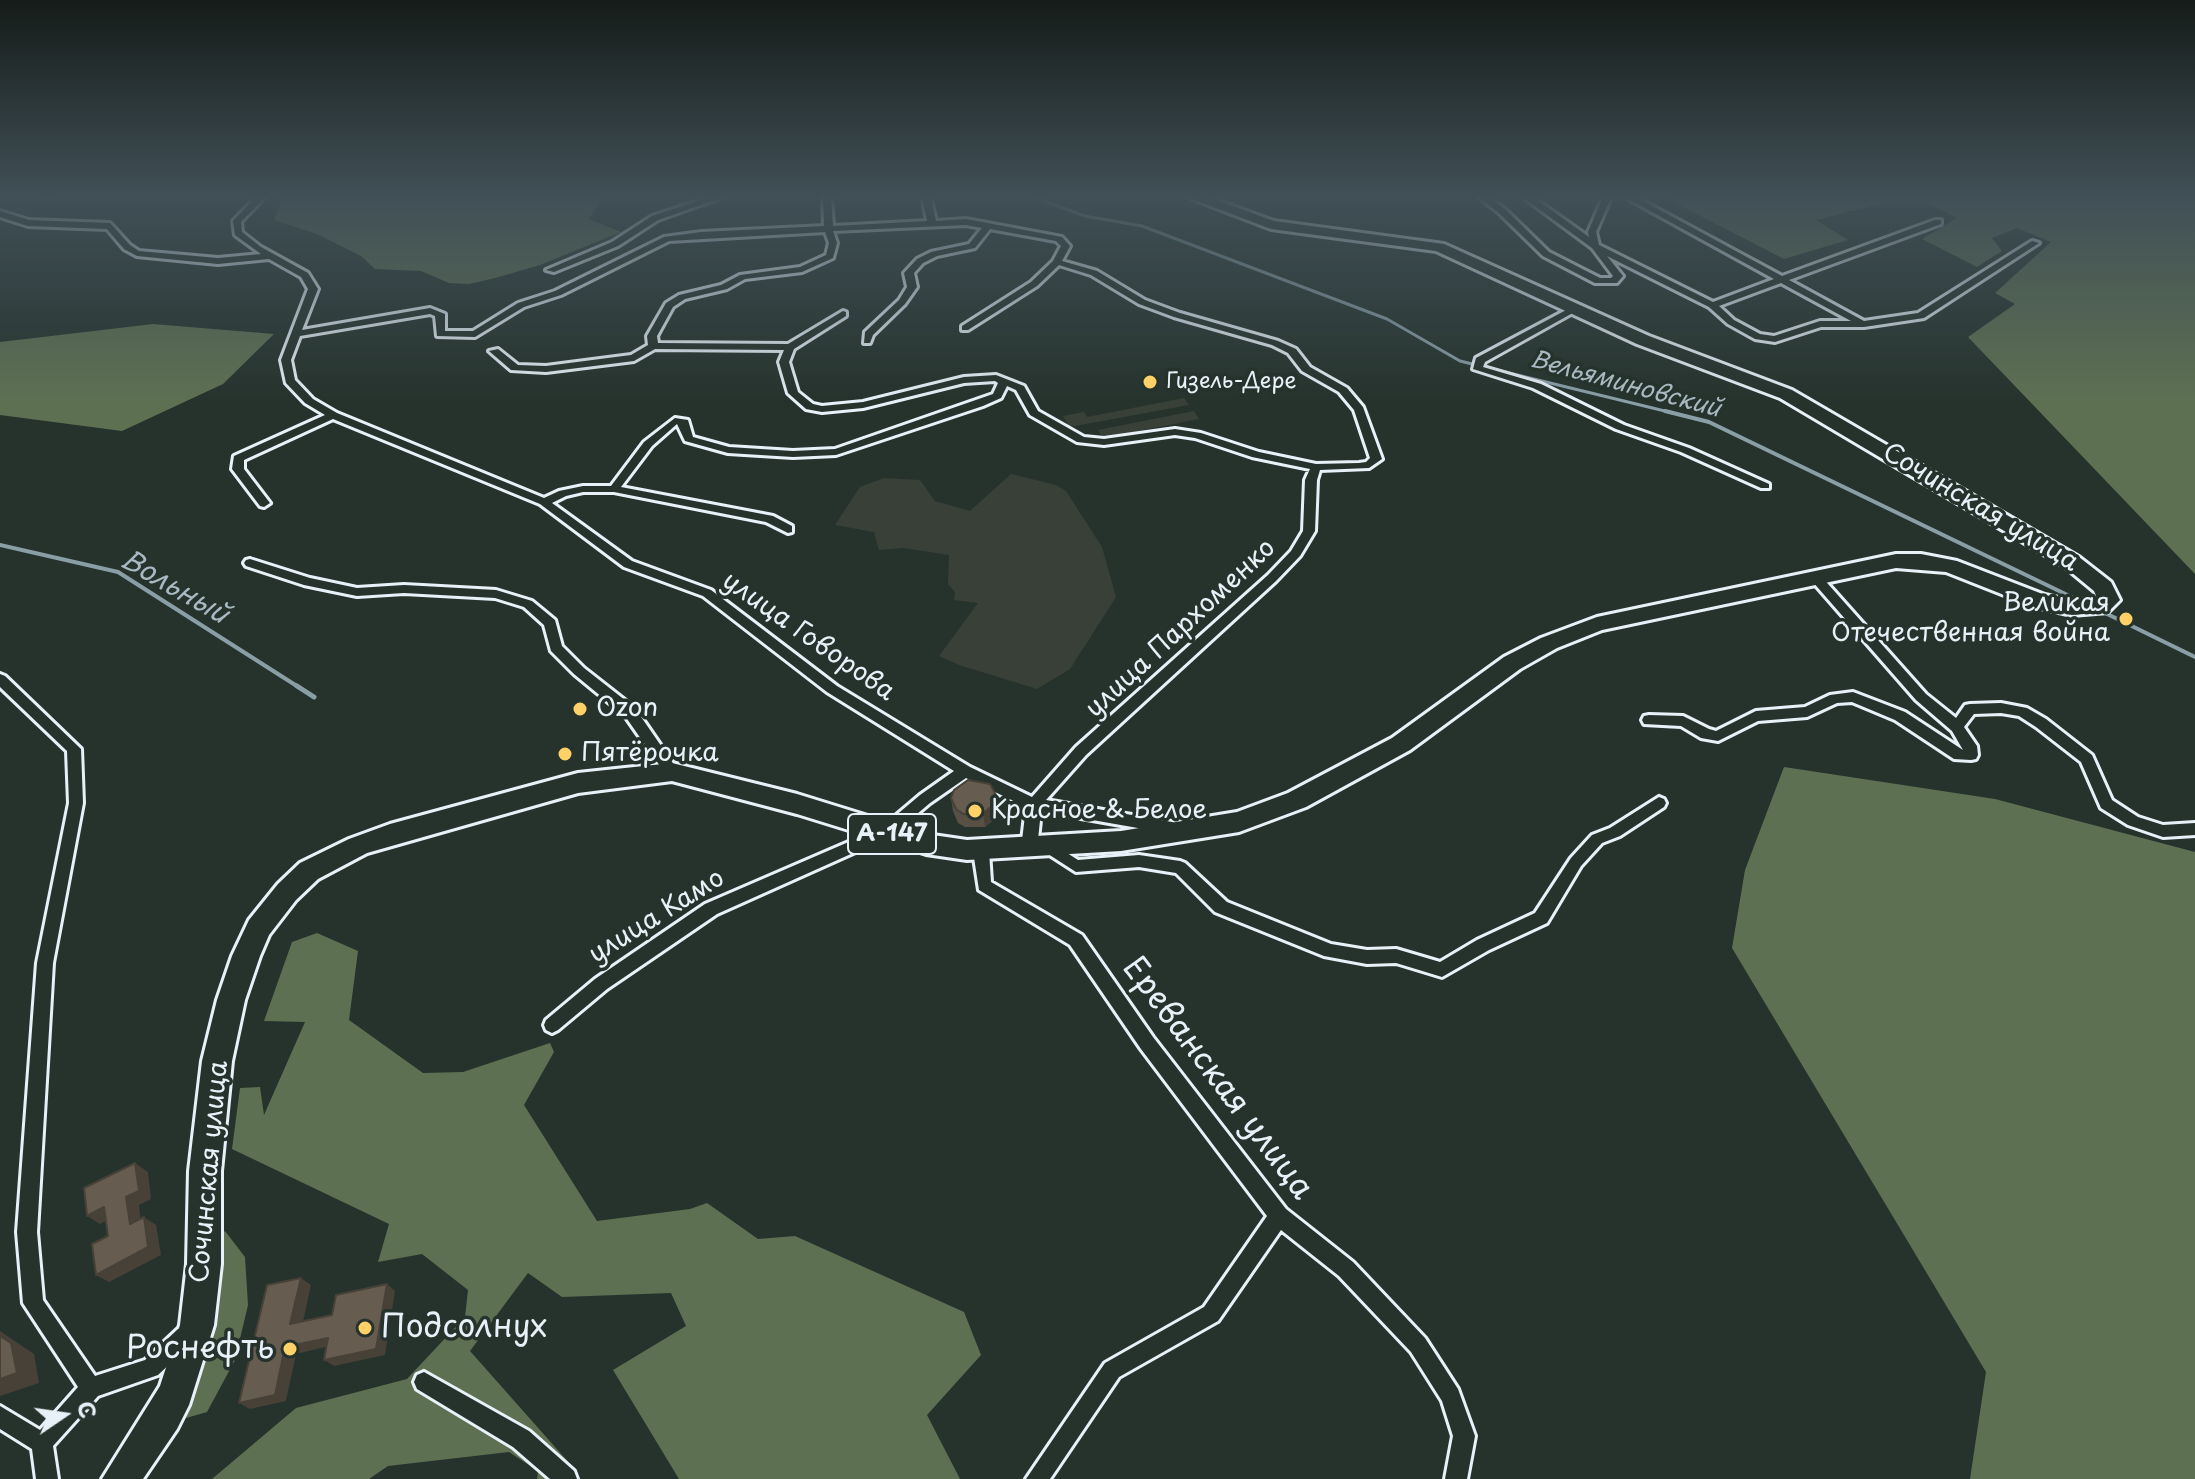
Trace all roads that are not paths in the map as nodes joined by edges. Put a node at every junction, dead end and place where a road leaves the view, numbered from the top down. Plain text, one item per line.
1 (288, 264) edge
2 (566, 264) edge
3 (616, 264) edge
4 (817, 264) edge
5 (917, 264) edge
6 (1055, 264) edge
7 (1064, 264) edge
8 (1475, 264) edge
9 (1565, 264) edge
10 (1609, 264) edge
11 (1631, 264) edge
12 (1752, 264) edge
13 (1824, 264) edge
14 (2002, 264) edge
15 (551, 270) dead end
16 (1781, 280) junction
17 (1712, 305) junction
18 (1573, 310) junction
19 (843, 314) dead end
20 (1864, 324) junction
21 (965, 328) dead end
22 (296, 334) junction
23 (867, 341) dead end
24 (653, 346) junction
25 (790, 347) junction
26 (494, 351) dead end
27 (1004, 382) junction
28 (333, 415) junction
29 (1316, 467) junction
30 (1765, 486) dead end
31 (614, 489) junction
32 (544, 502) junction
33 (264, 503) dead end
34 (788, 529) dead end
35 (250, 563) dead end
36 (1816, 578) junction
37 (0, 679) edge
38 (1649, 720) dead end
39 (1957, 727) junction
40 (965, 771) junction
41 (672, 772) junction
42 (1659, 803) dead end
43 (1034, 804) junction
44 (2195, 829) edge
45 (1188, 831) junction
46 (886, 832) junction
47 (1039, 848) junction
48 (981, 851) junction
49 (552, 1025) dead end
50 (1279, 1216) junction
51 (197, 1325) junction
52 (424, 1382) dead end
53 (91, 1388) junction
54 (0, 1417) edge
55 (42, 1443) junction
56 (42, 1478) edge
57 (121, 1479) edge
58 (566, 1479) edge
59 (1037, 1479) edge
60 (1456, 1479) edge

1 - 22 street, улица Говорова
2 - 15 street
3 - 22 street
4 - 24 street
5 - 23 street
6 - 21 street
7 - 29 street
8 - 18 highway, Сочинская улица / А-147
9 - 10 street
11 - 17 street
12 - 16 street
13 - 16 street
14 - 20 street
16 - 17 street
16 - 20 street
17 - 20 street
18 - 30 street
18 - 36 highway, Сочинская улица / А-147
19 - 25 street
22 - 28 street, улица Говорова
24 - 25 street
24 - 26 street
25 - 27 street
27 - 29 street
27 - 31 street
28 - 32 street, улица Говорова
28 - 33 street
29 - 43 street, улица Пархоменко
31 - 32 street
31 - 34 street
32 - 40 street, улица Говорова
35 - 41 street
36 - 39 street
36 - 45 highway, Сочинская улица / А-147
37 - 53 street
38 - 39 street
39 - 44 street
40 - 43 street, улица Говорова
40 - 46 street, улица Камо
41 - 46 highway, Сочинская улица / А-147
41 - 51 highway, Сочинская улица / А-147
42 - 47 street, Сочинская улица
43 - 45 street, улица Говорова
43 - 47 street
45 - 47 highway, Сочинская улица / А-147
46 - 48 highway, Сочинская улица / А-147
46 - 49 street, улица Камо
47 - 48 highway, Сочинская улица / А-147
48 - 50 street, Ереванская улица
50 - 59 street
50 - 60 street, Ереванская улица
51 - 53 street
51 - 57 highway, Сочинская улица / А-147
52 - 58 street
53 - 55 street
54 - 55 street
55 - 56 street

